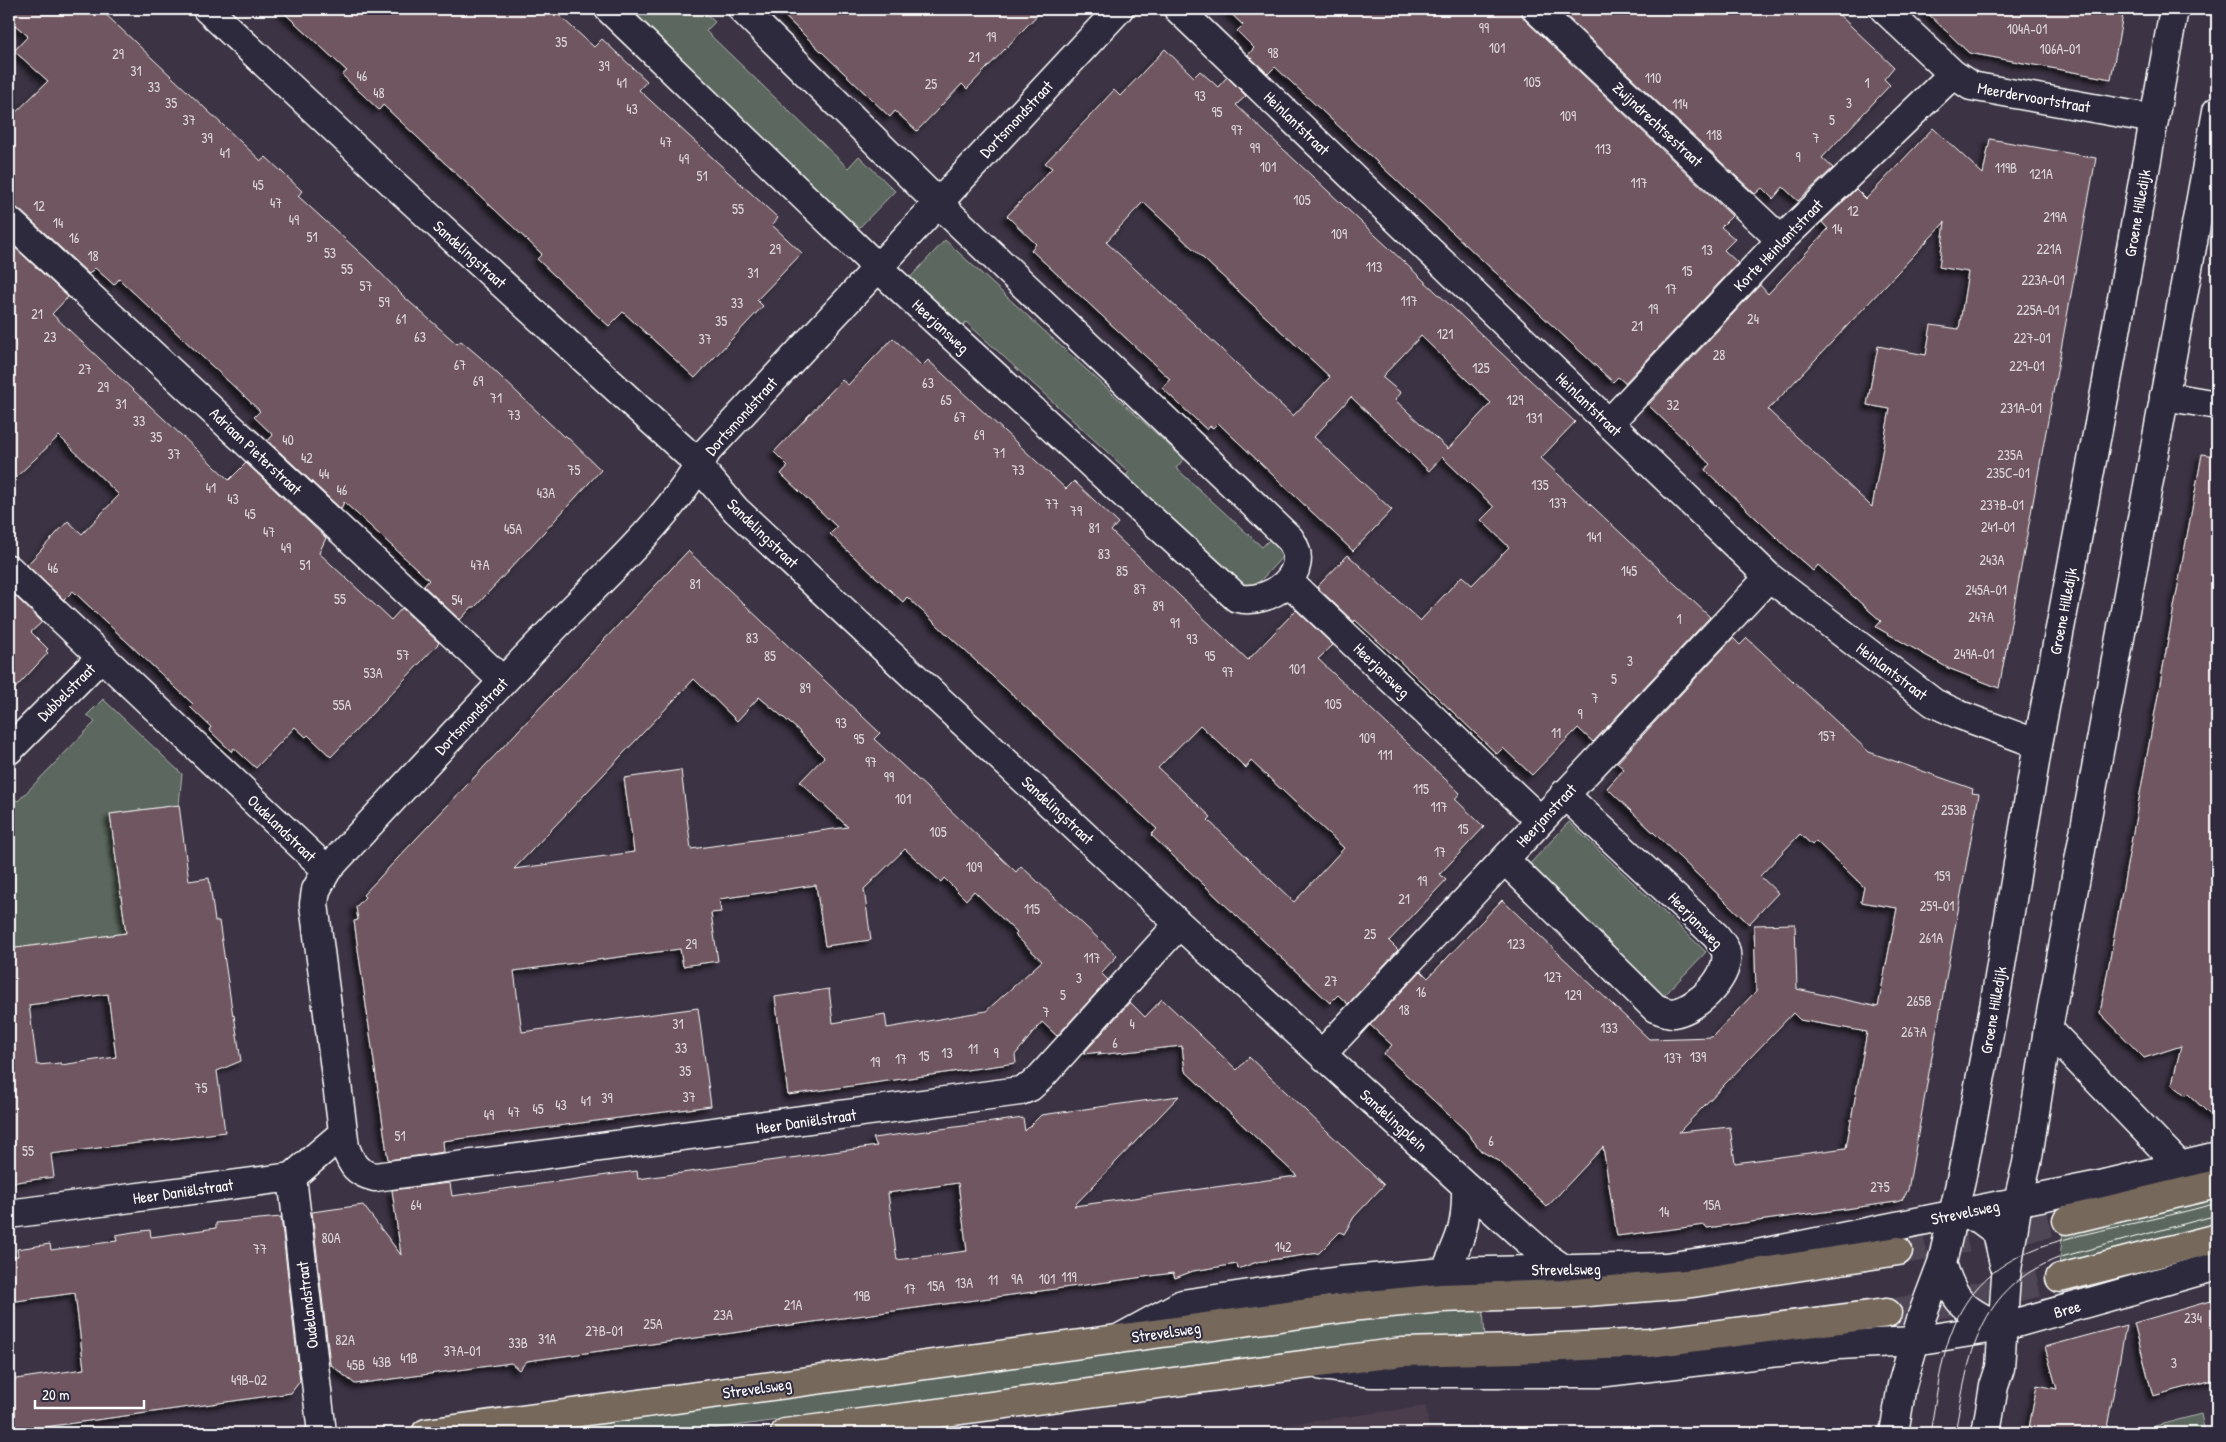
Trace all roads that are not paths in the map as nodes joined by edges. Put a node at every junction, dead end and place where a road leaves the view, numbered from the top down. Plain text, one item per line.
1 (207, 9) edge
2 (608, 9) edge
3 (742, 9) edge
4 (1120, 9) edge
5 (1178, 9) edge
6 (1536, 9) edge
7 (1884, 9) edge
8 (2174, 9) edge
9 (1953, 74) junction
10 (2217, 111) edge
11 (2154, 119) junction
12 (938, 202) junction
13 (9, 221) edge
14 (1781, 240) junction
15 (877, 267) junction
16 (2164, 396) junction
17 (2217, 405) edge
18 (1609, 423) junction
19 (698, 468) junction
20 (9, 569) edge
21 (1769, 577) junction
22 (1289, 582) junction
23 (102, 656) junction
24 (503, 681) junction
25 (2038, 744) junction
26 (9, 750) edge
27 (1564, 794) junction
28 (1540, 820) junction
29 (1505, 860) junction
30 (327, 870) junction
31 (1179, 924) junction
32 (2048, 1029) junction
33 (1322, 1054) junction
34 (342, 1134) junction
35 (2217, 1157) edge
36 (2181, 1166) junction
37 (362, 1174) joint
38 (292, 1177) junction
39 (2217, 1184) edge
40 (1466, 1186) junction
41 (2018, 1201) junction
42 (9, 1214) edge
43 (1954, 1214) junction
44 (2067, 1220) tunnel mouth
45 (2217, 1238) edge
46 (1898, 1251) tunnel mouth
47 (1942, 1263) junction
48 (2217, 1266) edge
49 (1564, 1269) junction
50 (1446, 1272) junction
51 (2006, 1276) junction
52 (2060, 1278) tunnel mouth
53 (1887, 1313) tunnel mouth
54 (2002, 1327) junction
55 (1118, 1339) junction
56 (1914, 1341) junction
57 (1306, 1364) junction
58 (322, 1433) edge
59 (426, 1433) edge
60 (785, 1433) edge
61 (1894, 1433) edge
62 (1986, 1433) edge

1 - 19 street, Sandelingstraat
2 - 15 street, Heerjansweg
3 - 12 street
4 - 12 street, Dortsmondstraat
5 - 18 street, Heinlantstraat
6 - 14 street, Zwijndrechtsestraat
7 - 9 street, Meerdervoortstraat
8 - 11 street, Groene Hilledijk
9 - 11 street, Meerdervoortstraat
9 - 14 street, Korte Heinlantstraat
10 - 16 street
11 - 25 street, Groene Hilledijk
12 - 15 street, Dortsmondstraat
12 - 22 street
13 - 24 street, Adriaan Pieterstraat
14 - 18 street, Korte Heinlantstraat
15 - 19 street, Dortsmondstraat
15 - 22 street, Heerjansweg
16 - 17 street
16 - 32 street
18 - 21 street, Heinlantstraat
19 - 24 street, Dortsmondstraat
19 - 31 street, Sandelingstraat
20 - 23 street, Oudelandstraat
21 - 25 street, Heinlantstraat
21 - 27 street, Heerjanstraat
22 - 28 street, Heerjansweg
23 - 26 street, Dubbelstraat
23 - 30 street, Oudelandstraat
24 - 30 street, Dortsmondstraat
25 - 43 street, Groene Hilledijk
27 - 28 street, Heerjanstraat
27 - 29 street, Heerjansweg
28 - 29 street, Heerjanstraat
29 - 33 street, Heerjanstraat
30 - 34 street, Oudelandstraat
31 - 33 street, Sandelingstraat
31 - 37 street, Heer Daniëlstraat
32 - 36 street
32 - 41 street
33 - 40 street, Sandelingplein
34 - 37 street, Oudelandstraat
34 - 38 street
35 - 36 street
36 - 41 street
38 - 42 street, Heer Daniëlstraat
38 - 58 street, Oudelandstraat
39 - 44 main road
40 - 49 street, Sandelingplein
40 - 50 street
41 - 43 street, Strevelsweg
41 - 51 street
43 - 47 street, Groene Hilledijk
43 - 49 street, Strevelsweg
43 - 51 street
45 - 52 main road, Bree
46 - 55 main road, Strevelsweg
47 - 54 street
47 - 56 street, Groene Hilledijk
48 - 54 street, Bree
49 - 50 street, Strevelsweg
50 - 55 street, Strevelsweg
51 - 54 street
53 - 57 main road
54 - 56 street, Bree
54 - 62 street
55 - 59 main road, Strevelsweg
56 - 57 street
56 - 61 street, Groene Hilledijk
57 - 60 main road

